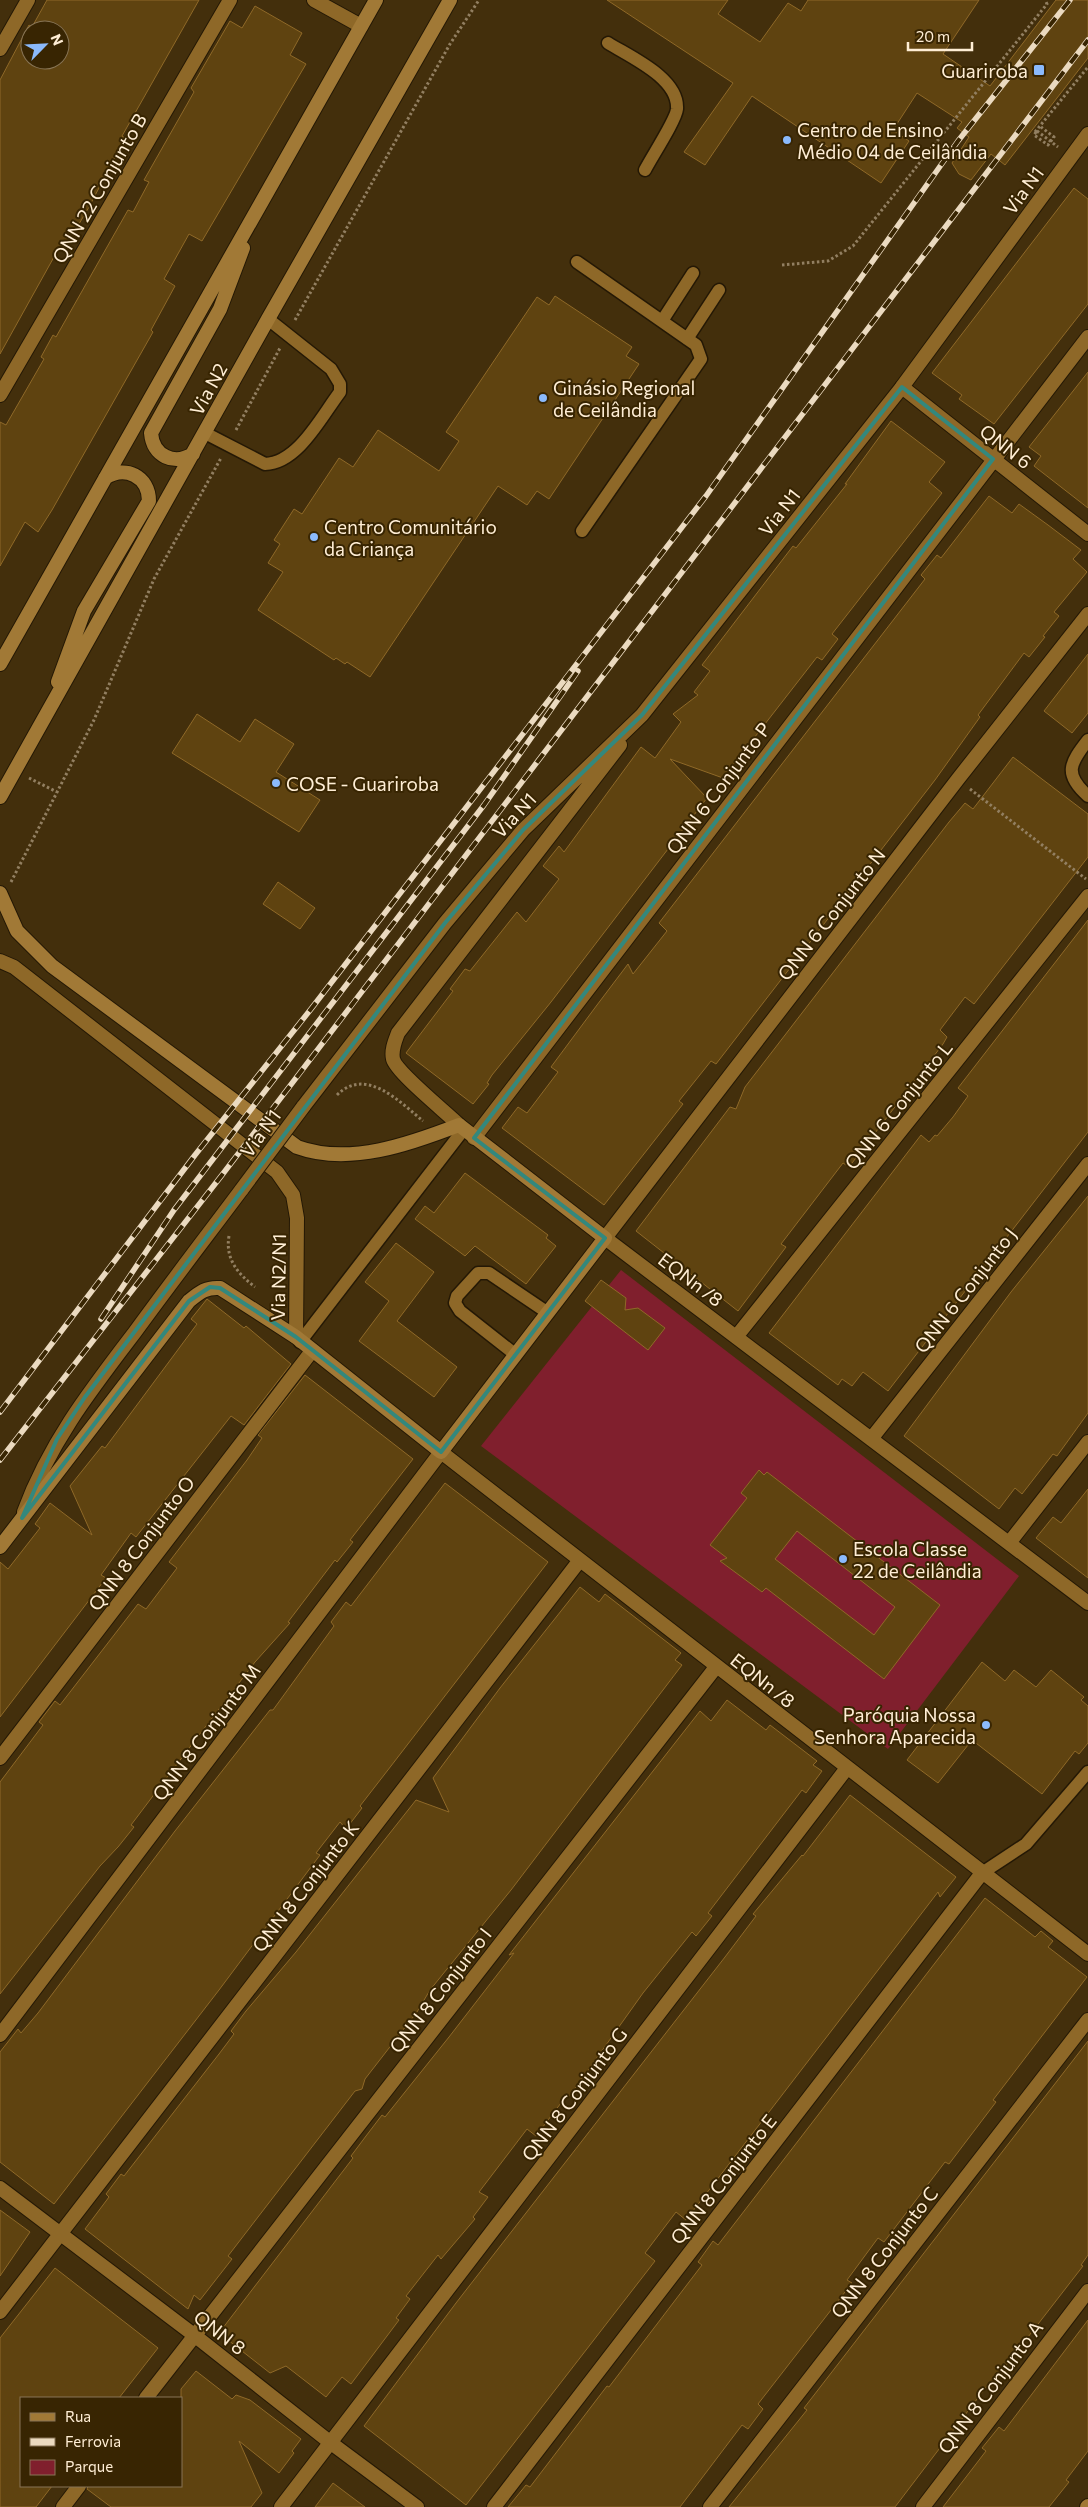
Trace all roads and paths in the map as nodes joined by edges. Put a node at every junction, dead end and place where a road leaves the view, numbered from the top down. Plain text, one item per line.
1 (28, 0) edge
2 (230, 0) edge
3 (314, 0) edge
4 (376, 0) edge
5 (450, 0) edge
6 (1045, 0) edge
7 (361, 26) junction
8 (608, 43) dead end
9 (0, 49) edge
10 (1088, 67) edge
11 (1040, 127) junction
12 (1088, 134) edge
13 (645, 170) dead end
14 (259, 205) junction
15 (577, 262) dead end
16 (782, 265) dead end
17 (693, 273) dead end
18 (719, 290) dead end
19 (268, 318) junction
20 (662, 322) junction
21 (1088, 337) edge
22 (687, 339) junction
23 (902, 387) junction
24 (0, 395) edge
25 (205, 433) junction
26 (193, 454) junction
27 (993, 460) junction
28 (105, 478) junction
29 (582, 531) dead end
30 (1088, 534) edge
31 (1088, 614) edge
32 (0, 664) edge
33 (642, 715) junction
34 (42, 724) junction
35 (1088, 740) edge
36 (958, 780) junction
37 (1088, 796) edge
38 (0, 797) edge
39 (1088, 881) edge
40 (0, 893) edge
41 (1088, 896) edge
42 (0, 961) edge
43 (333, 1100) dead end
44 (466, 1131) junction
45 (436, 1133) junction
46 (1088, 1164) edge
47 (231, 1233) dead end
48 (605, 1238) junction
49 (260, 1292) dead end
50 (548, 1312) junction
51 (736, 1337) junction
52 (298, 1339) junction
53 (312, 1351) junction
54 (516, 1355) junction
55 (871, 1439) junction
56 (1088, 1442) edge
57 (441, 1452) junction
58 (22, 1518) junction
59 (1009, 1543) junction
60 (0, 1547) edge
61 (580, 1560) junction
62 (1088, 1603) edge
63 (716, 1667) junction
64 (0, 1758) edge
65 (847, 1768) junction
66 (1088, 1772) edge
67 (982, 1873) junction
68 (1088, 1954) edge
69 (1088, 2020) edge
70 (0, 2035) edge
71 (0, 2188) edge
72 (60, 2234) junction
73 (1088, 2291) edge
74 (0, 2312) edge
75 (194, 2335) junction
76 (147, 2397) edge
77 (330, 2443) junction
78 (78, 2487) edge
79 (63, 2507) edge
80 (281, 2507) edge
81 (417, 2507) edge
82 (494, 2507) edge
83 (710, 2507) edge
84 (922, 2507) edge

1 - 9 street
2 - 24 street, QNN 22 Conjunto B
3 - 7 street
4 - 7 main road
5 - 19 main road, Via N2
6 - 16 path
7 - 14 main road
8 - 13 lane
10 - 11 path
11 - 11 path
12 - 23 street, Via N1
14 - 26 main road
14 - 28 main road
15 - 20 lane
17 - 20 lane
18 - 22 lane
19 - 25 main road, Via N2
19 - 25 lane
20 - 22 lane
21 - 27 street, QNN 6 Conjunto P
22 - 29 lane
23 - 27 street, QNN 6
23 - 33 street, Via N1
25 - 26 main road, Via N2
26 - 34 main road, Via N2
27 - 30 street, QNN 6
27 - 44 street, QNN 6 Conjunto P
28 - 32 main road
28 - 34 main road
31 - 36 street, QNN 6 Conjunto N
33 - 44 street
33 - 58 street, Via N1, bridge
34 - 38 main road, Via N2
35 - 37 lane
36 - 39 path
36 - 48 street, QNN 6 Conjunto N
40 - 45 main road
41 - 51 street, QNN 6 Conjunto L
42 - 52 street, Via N2/N1
43 - 45 path
44 - 45 main road
44 - 48 main road
44 - 52 lane
46 - 55 street, QNN 6 Conjunto J
47 - 49 path
48 - 50 main road
48 - 51 street, EQNn /8
50 - 54 main road
50 - 54 lane
51 - 55 street, EQNn /8
52 - 53 main road
52 - 58 main road, Via N2/N1
53 - 57 main road
53 - 64 street, QNN 8 Conjunto O
54 - 57 main road
55 - 59 street, EQNn /8
56 - 59 street
57 - 61 street, EQNn /8
57 - 70 street, QNN 8 Conjunto M
58 - 60 main road, Via N1
59 - 62 street, EQNn /8
61 - 63 street, EQNn /8
61 - 72 street, QNN 8 Conjunto K
63 - 65 street, EQNn /8
63 - 75 street, QNN 8 Conjunto I
65 - 67 street, EQNn /8
65 - 77 street, QNN 8 Conjunto G
66 - 67 lane
67 - 68 street, EQNn /8
67 - 82 street, QNN 8 Conjunto E
69 - 83 street, QNN 8 Conjunto C
71 - 72 street, QNN 8
72 - 74 street, QNN 8 Conjunto K
72 - 75 street, QNN 8
73 - 84 street, QNN 8 Conjunto A
75 - 76 street, QNN 8 Conjunto I
75 - 77 street, QNN 8
77 - 80 street, QNN 8 Conjunto G
77 - 81 street, QNN 8
78 - 79 street

